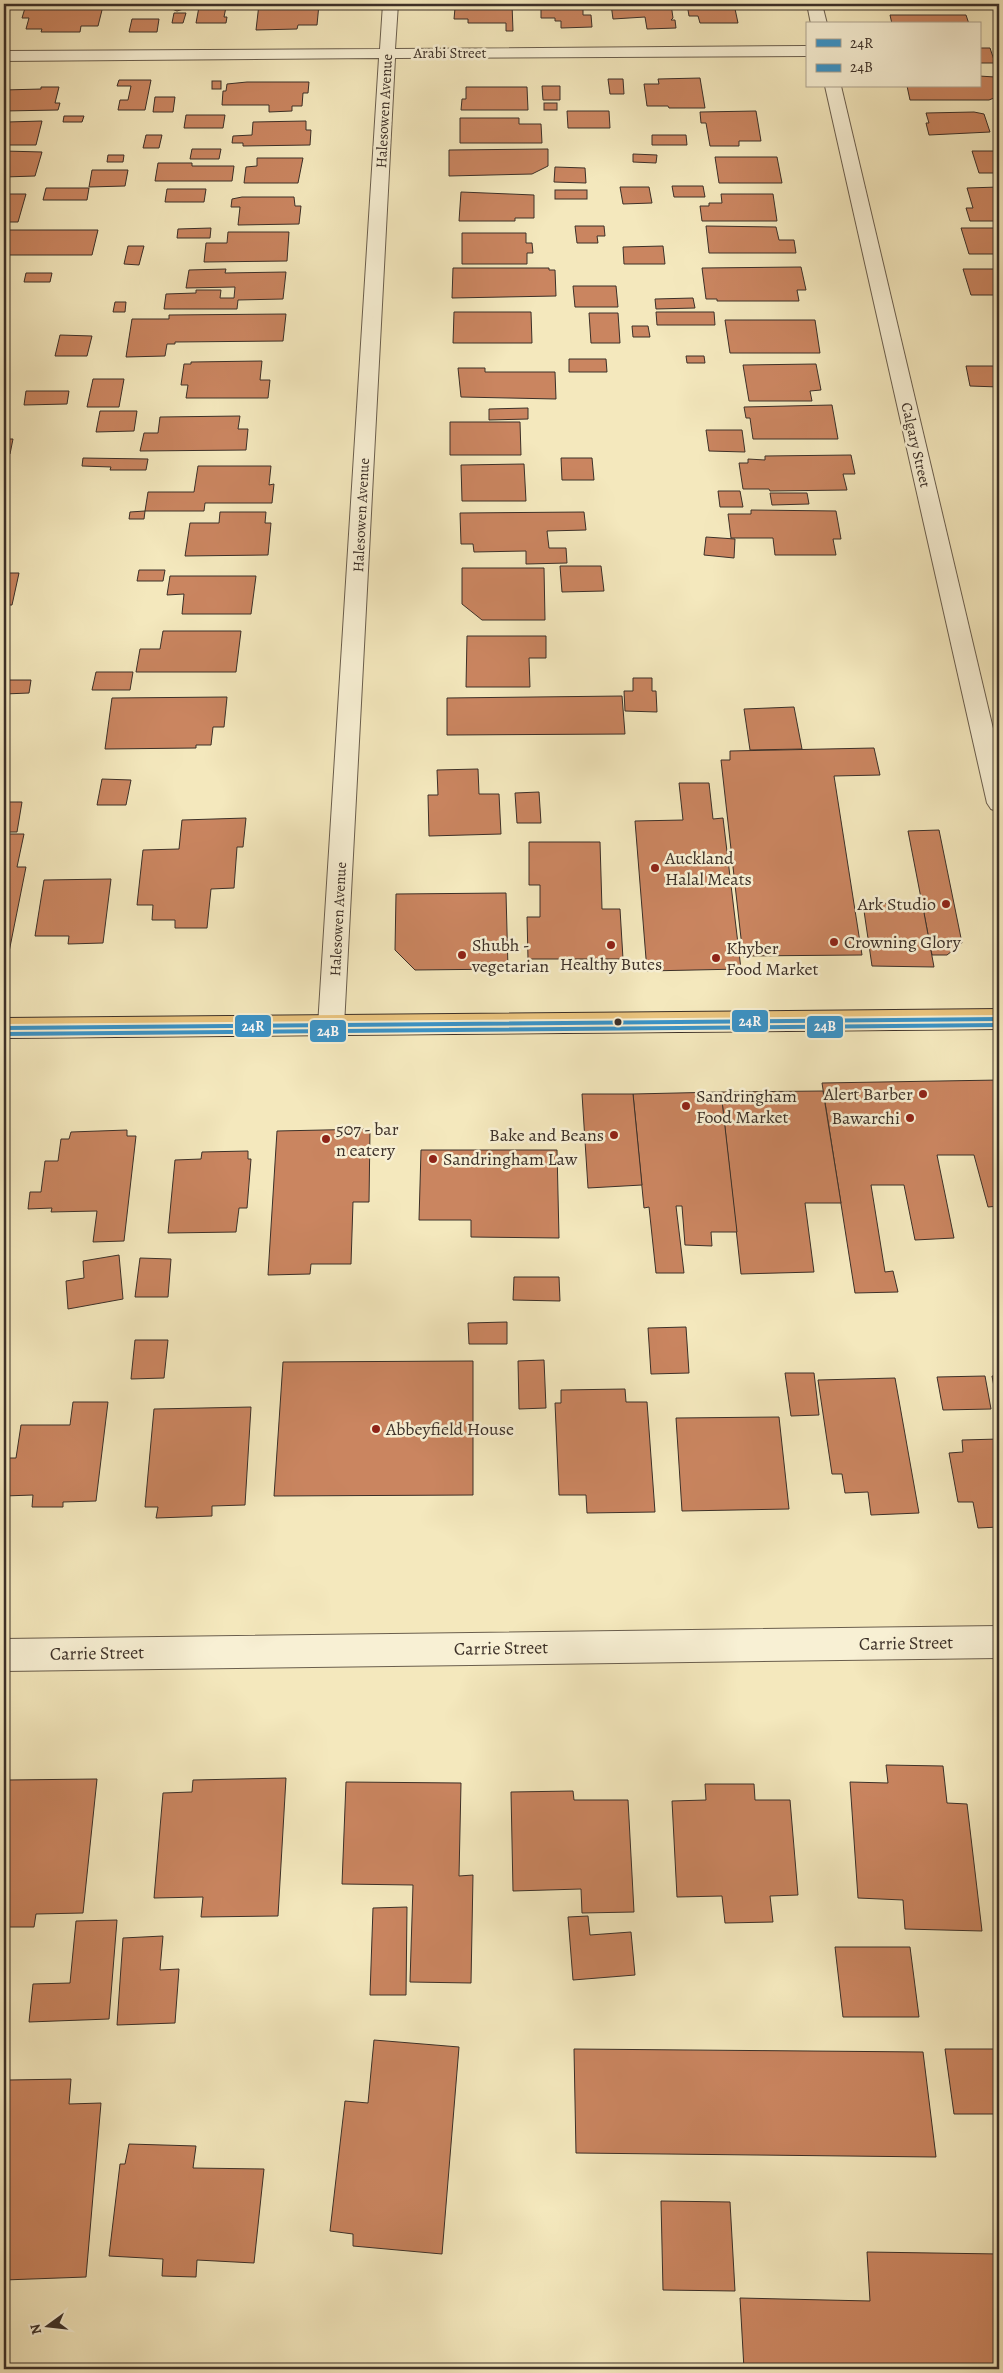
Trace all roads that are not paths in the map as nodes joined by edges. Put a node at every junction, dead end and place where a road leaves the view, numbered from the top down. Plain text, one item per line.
1 (390, 4) edge
2 (815, 4) edge
3 (819, 22) edge
4 (806, 51) edge
5 (388, 53) junction
6 (4, 56) edge
7 (833, 88) edge
8 (999, 803) edge
9 (999, 1019) edge
10 (331, 1026) junction
11 (4, 1028) edge
12 (999, 1642) edge
13 (4, 1655) edge

1 - 5 street, Halesowen Avenue
2 - 3 street
4 - 5 street, Arabi Street
5 - 6 street, Arabi Street
5 - 10 street, Halesowen Avenue
7 - 8 street, Calgary Street
9 - 10 main road
10 - 11 main road
12 - 13 street, Carrie Street

